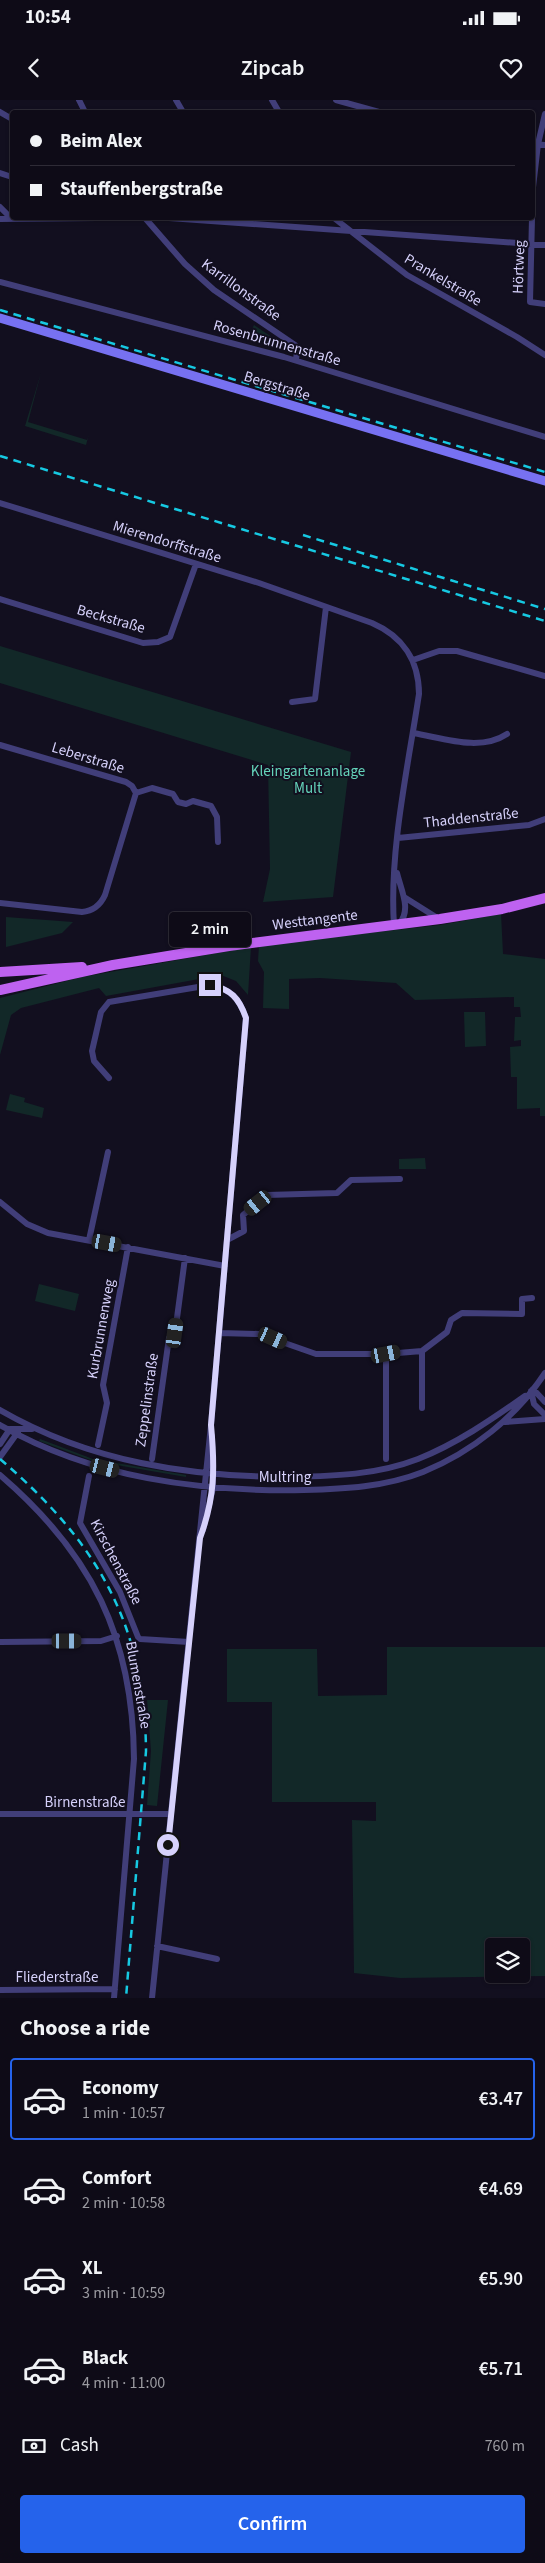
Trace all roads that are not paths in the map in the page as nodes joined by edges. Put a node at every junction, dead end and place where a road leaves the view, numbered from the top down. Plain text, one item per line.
1 (336, 100) edge
2 (372, 110) edge
3 (545, 114) edge
4 (539, 144) edge
5 (535, 174) edge
6 (0, 207) edge
7 (10, 217) edge
8 (147, 220) edge
9 (245, 220) edge
10 (336, 220) edge
11 (532, 220) edge
12 (345, 228) junction
13 (532, 244) junction
14 (545, 245) edge
15 (0, 282) edge
16 (545, 304) edge
17 (0, 318) edge
18 (545, 355) edge
19 (296, 360) junction
20 (545, 437) edge
21 (545, 481) edge
22 (0, 503) edge
23 (196, 564) junction
24 (0, 599) edge
25 (326, 607) junction
26 (413, 660) junction
27 (545, 676) edge
28 (292, 702) dead end
29 (413, 733) junction
30 (507, 734) dead end
31 (0, 745) edge
32 (136, 793) junction
33 (545, 819) edge
34 (398, 838) junction
35 (218, 842) dead end
36 (396, 869) junction
37 (404, 897) junction
38 (545, 898) edge
39 (0, 903) edge
40 (440, 919) junction
41 (396, 924) junction
42 (113, 965) junction
43 (0, 972) edge
44 (44, 981) junction
45 (0, 990) edge
46 (0, 996) edge
47 (110, 1078) dead end
48 (108, 1152) dead end
49 (400, 1179) dead end
50 (0, 1202) edge
51 (89, 1240) junction
52 (227, 1240) junction
53 (128, 1246) junction
54 (185, 1258) junction
55 (225, 1266) junction
56 (532, 1298) dead end
57 (219, 1332) junction
58 (422, 1351) junction
59 (386, 1354) junction
60 (545, 1374) edge
61 (532, 1390) junction
62 (545, 1402) edge
63 (422, 1408) dead end
64 (0, 1410) edge
65 (545, 1417) edge
66 (16, 1419) junction
67 (504, 1422) junction
68 (0, 1425) edge
69 (211, 1425) junction
70 (9, 1430) junction
71 (39, 1430) junction
72 (18, 1431) junction
73 (0, 1444) edge
74 (98, 1445) dead end
75 (0, 1457) edge
76 (152, 1459) dead end
77 (386, 1459) dead end
78 (205, 1474) junction
79 (0, 1475) edge
80 (214, 1475) junction
81 (89, 1476) dead end
82 (204, 1487) junction
83 (213, 1488) junction
84 (200, 1538) junction
85 (117, 1636) junction
86 (0, 1642) edge
87 (189, 1642) junction
88 (0, 1814) edge
89 (130, 1814) junction
90 (171, 1814) junction
91 (157, 1946) junction
92 (217, 1958) dead end
93 (0, 1990) edge
94 (115, 1990) junction
95 (114, 1998) edge
96 (152, 1998) edge

1 - 2 street
3 - 4 street
4 - 5 street
6 - 7 street
8 - 19 street, Karrillonstraße
9 - 12 street
10 - 12 street, Prankelstraße
11 - 13 street, Hörtweg
12 - 13 street
12 - 18 street, Prankelstraße
13 - 14 street
13 - 16 street, Hörtweg
15 - 19 street, Rosenbrunnenstraße
17 - 21 main road, Bergstraße
19 - 20 street, Rosenbrunnenstraße
22 - 23 street, Mierendorffstraße
23 - 24 street, Beckstraße
23 - 25 street, Mierendorffstraße
25 - 26 street, Mierendorffstraße
25 - 28 street
26 - 27 street
26 - 29 street, Mierendorffstraße
29 - 30 street
29 - 34 street, Mierendorffstraße
31 - 32 street, Leberstraße
32 - 35 street, Leberstraße
32 - 39 street
33 - 34 street, Thaddenstraße
34 - 36 street, Mierendorffstraße
36 - 37 street, Mierendorffstraße
36 - 41 street, Mierendorffstraße
37 - 40 street
37 - 41 street, Mierendorffstraße
38 - 40 main road, Westtangente
40 - 41 main road, Westtangente
41 - 42 main road, Westtangente
42 - 43 main road
42 - 44 main road, Westtangente
44 - 45 main road, Westtangente
44 - 46 main road
47 - 52 street
48 - 51 street
49 - 52 street
50 - 51 street
51 - 53 street
52 - 55 street
53 - 54 street
53 - 74 street, Kurbrunnenweg
54 - 55 street
54 - 76 street, Zeppelinstraße
55 - 57 street
56 - 58 street
57 - 59 street
57 - 69 street
58 - 59 street
58 - 63 street
59 - 77 street
60 - 61 street, Multring
61 - 62 street
61 - 65 street
61 - 67 street, Multring
61 - 80 street, Multring
64 - 66 street, Multring
65 - 67 street
66 - 71 street, Multring
66 - 72 street
67 - 83 street, Multring
68 - 70 street, Multring
69 - 78 street
69 - 80 street
70 - 72 street, Multring
70 - 73 street
71 - 72 street, Multring
71 - 78 street, Multring
72 - 75 street
72 - 82 street, Multring
78 - 80 street, Multring
78 - 82 street
79 - 85 street, Blumenstraße
80 - 83 street
81 - 87 street, Kirschenstraße
82 - 83 street, Multring
82 - 84 street
83 - 84 street
84 - 87 street
85 - 86 street
85 - 89 street, Blumenstraße
87 - 90 street
88 - 89 street, Birnenstraße
89 - 90 street, Birnenstraße
89 - 94 street, Blumenstraße
90 - 91 street
91 - 92 street
91 - 96 street
93 - 94 street, Fliederstraße
94 - 95 street, Blumenstraße

